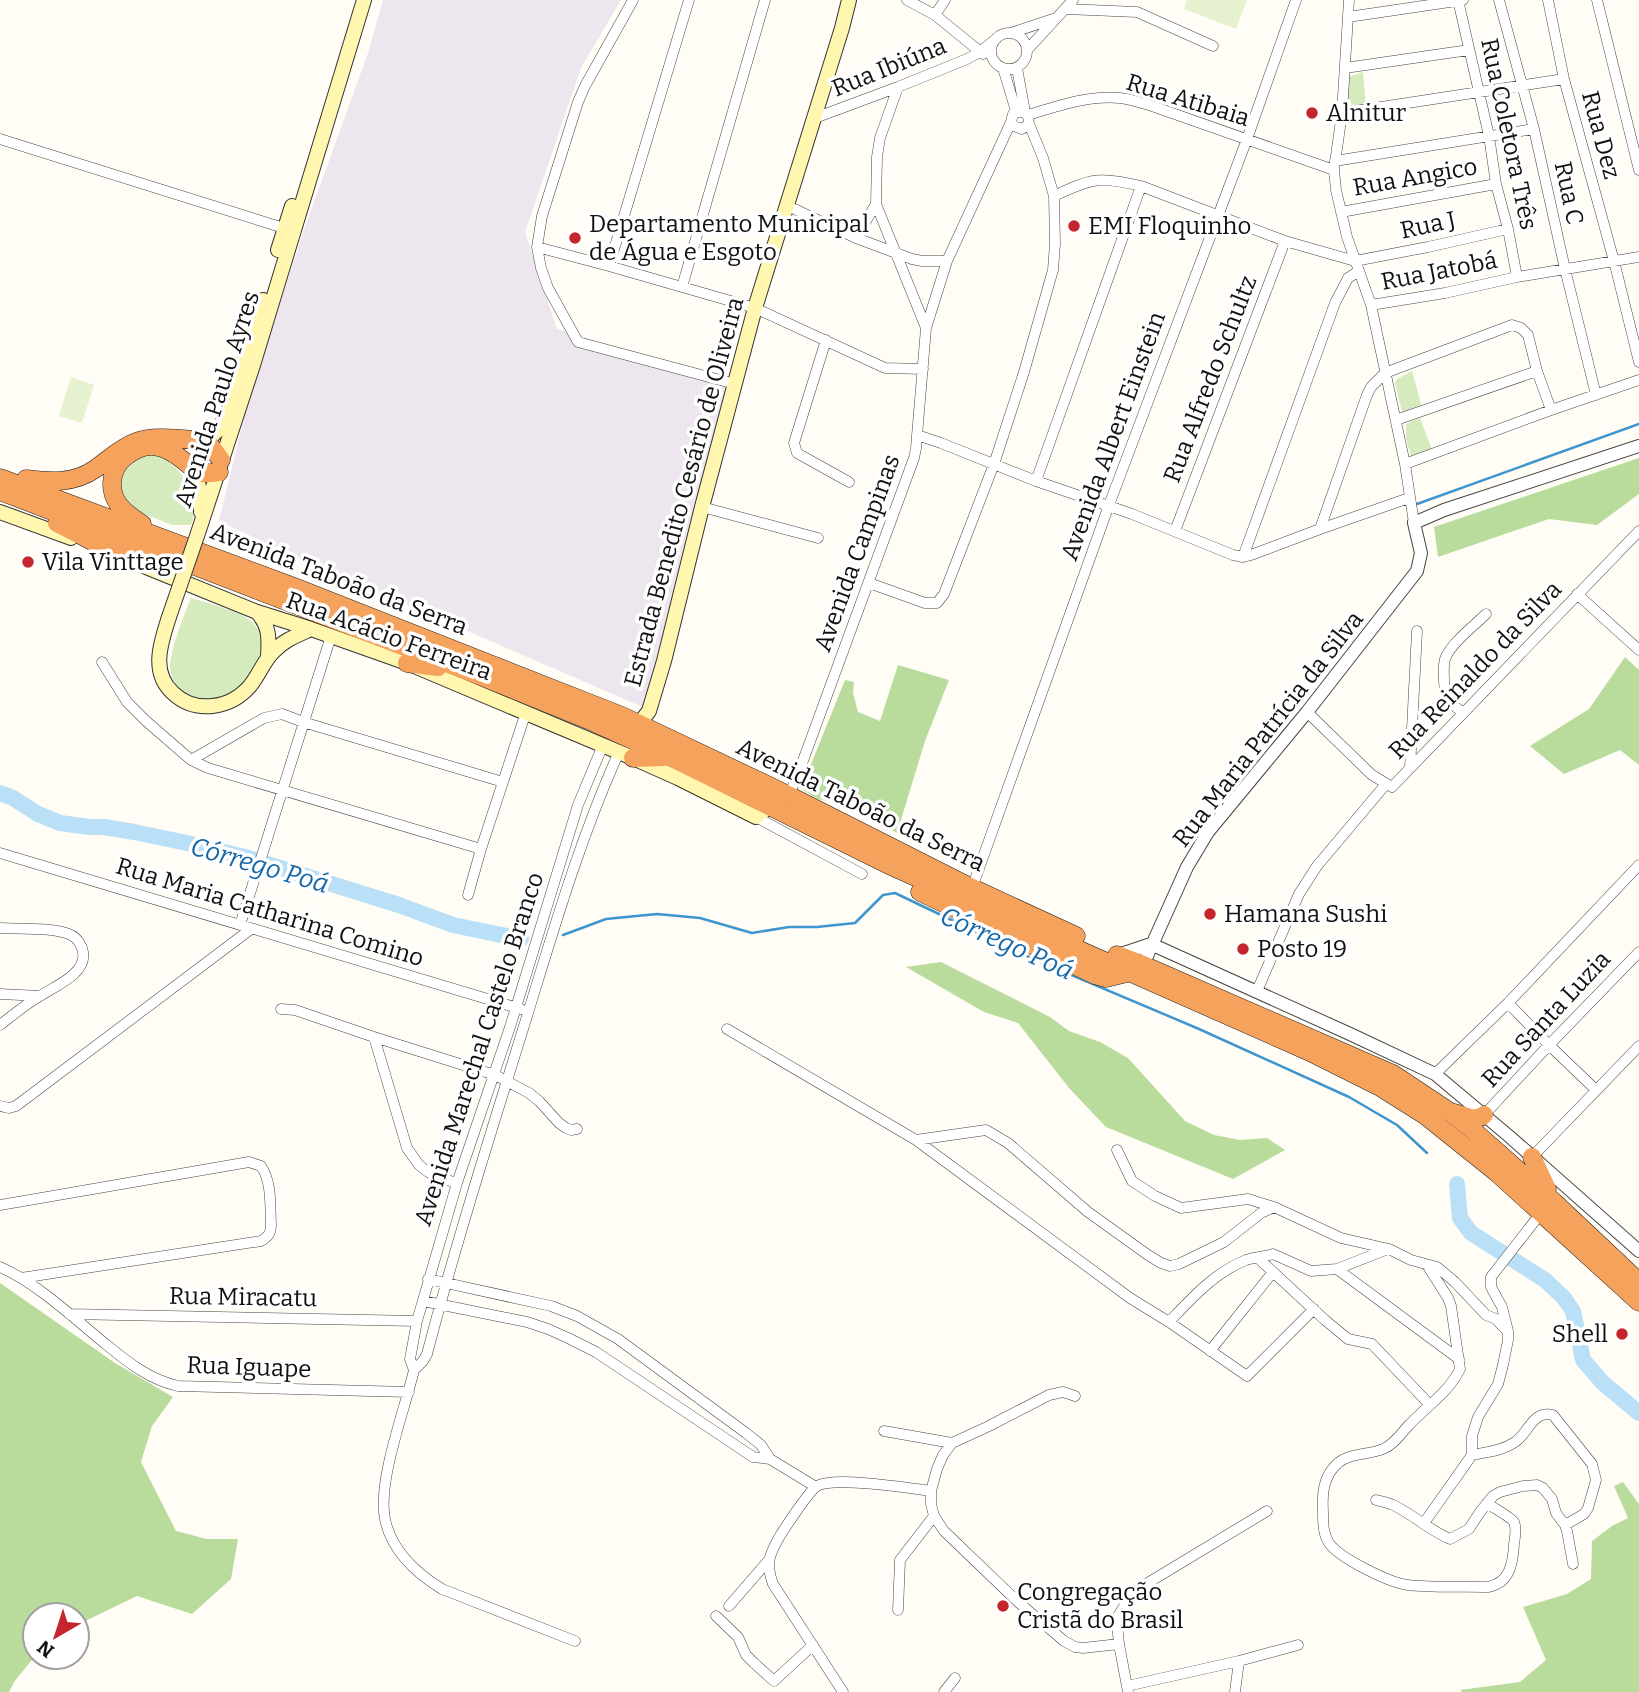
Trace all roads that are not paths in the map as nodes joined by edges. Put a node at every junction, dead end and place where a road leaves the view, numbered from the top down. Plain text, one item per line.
1 (355, 0) edge
2 (364, 0) edge
3 (633, 0) edge
4 (690, 0) edge
5 (765, 0) edge
6 (849, 0) edge
7 (907, 0) edge
8 (946, 0) edge
9 (1297, 0) edge
10 (1349, 0) edge
11 (1460, 0) edge
12 (1499, 0) edge
13 (1548, 0) edge
14 (1597, 0) edge
15 (1070, 4) edge
16 (935, 15) junction
17 (1348, 17) junction
18 (1057, 18) junction
19 (1010, 33) junction
20 (996, 39) junction
21 (1213, 46) dead end
22 (1027, 49) junction
23 (1469, 50) junction
24 (980, 52) junction
25 (993, 60) junction
26 (1003, 68) junction
27 (1017, 68) junction
28 (1345, 68) junction
29 (1564, 79) junction
30 (1522, 85) junction
31 (898, 87) junction
32 (1479, 92) junction
33 (1342, 113) junction
34 (1024, 116) junction
35 (812, 119) junction
36 (1012, 122) junction
37 (1534, 129) junction
38 (1489, 136) junction
39 (0, 139) edge
40 (1247, 139) junction
41 (1636, 147) edge
42 (311, 161) junction
43 (1334, 166) junction
44 (1639, 170) edge
45 (1496, 184) junction
46 (1142, 186) junction
47 (1054, 196) junction
48 (876, 204) junction
49 (786, 205) junction
50 (1340, 212) junction
51 (1218, 215) junction
52 (1508, 229) junction
53 (289, 230) junction
54 (856, 238) junction
55 (1285, 241) junction
56 (537, 247) junction
57 (895, 253) junction
58 (1639, 257) edge
59 (947, 261) junction
60 (1614, 261) junction
61 (609, 266) junction
62 (1357, 266) junction
63 (1564, 269) junction
64 (1517, 277) junction
65 (682, 287) junction
66 (1371, 305) junction
67 (755, 308) junction
68 (926, 328) junction
69 (826, 340) junction
70 (1639, 362) edge
71 (923, 369) junction
72 (1537, 371) junction
73 (1385, 373) junction
74 (1639, 380) edge
75 (735, 384) junction
76 (1596, 395) junction
77 (1550, 410) junction
78 (1396, 420) junction
79 (918, 435) junction
80 (207, 441) junction
81 (1639, 446) edge
82 (994, 464) junction
83 (1405, 464) junction
84 (220, 466) junction
85 (196, 471) junction
86 (1036, 481) junction
87 (849, 482) dead end
88 (2, 484) edge
89 (1409, 498) junction
90 (1109, 506) junction
91 (702, 507) junction
92 (0, 512) edge
93 (1414, 523) junction
94 (199, 529) junction
95 (1320, 529) junction
96 (1175, 531) junction
97 (1639, 531) edge
98 (162, 538) junction
99 (818, 538) dead end
100 (1243, 557) junction
101 (129, 560) junction
102 (869, 583) junction
103 (1577, 594) junction
104 (257, 612) junction
105 (1486, 614) dead end
106 (284, 621) junction
107 (311, 629) junction
108 (1417, 631) dead end
109 (331, 636) junction
110 (269, 637) junction
111 (1637, 645) edge
112 (268, 657) junction
113 (102, 663) dead end
114 (407, 663) junction
115 (483, 677) junction
116 (526, 712) junction
117 (1307, 712) junction
118 (1463, 713) junction
119 (303, 722) junction
120 (647, 723) junction
121 (603, 746) junction
122 (624, 748) junction
123 (670, 757) junction
124 (191, 760) junction
125 (1410, 768) junction
126 (503, 782) junction
127 (1385, 784) junction
128 (283, 790) junction
129 (786, 794) junction
130 (771, 806) junction
131 (756, 817) junction
132 (571, 827) junction
133 (586, 831) junction
134 (481, 849) junction
135 (0, 853) edge
136 (1639, 865) edge
137 (862, 874) dead end
138 (972, 888) junction
139 (552, 894) junction
140 (468, 895) dead end
141 (564, 897) junction
142 (240, 925) junction
143 (0, 928) edge
144 (251, 929) junction
145 (1152, 944) junction
146 (1639, 952) edge
147 (1118, 955) junction
148 (538, 959) junction
149 (1137, 969) junction
150 (1257, 991) junction
151 (0, 994) edge
152 (40, 996) junction
153 (1508, 1003) junction
154 (516, 1007) junction
155 (281, 1009) dead end
156 (528, 1011) junction
157 (1247, 1017) junction
158 (0, 1025) edge
159 (727, 1029) dead end
160 (374, 1037) junction
161 (1549, 1045) junction
162 (1639, 1046) edge
163 (495, 1074) junction
164 (1435, 1074) junction
165 (507, 1080) junction
166 (1596, 1090) junction
167 (0, 1106) edge
168 (1450, 1112) junction
169 (1485, 1115) junction
170 (577, 1129) dead end
171 (916, 1140) junction
172 (1116, 1150) dead end
173 (1532, 1157) junction
174 (457, 1183) junction
175 (0, 1205) edge
176 (1274, 1207) junction
177 (1547, 1207) junction
178 (1389, 1249) junction
179 (1639, 1251) edge
180 (1259, 1259) junction
181 (1427, 1265) junction
182 (0, 1267) edge
183 (1337, 1269) junction
184 (1273, 1272) junction
185 (21, 1278) junction
186 (428, 1279) junction
187 (1639, 1282) edge
188 (446, 1283) junction
189 (423, 1300) junction
190 (1639, 1302) edge
191 (440, 1304) junction
192 (1314, 1310) junction
193 (69, 1314) junction
194 (417, 1321) junction
195 (1169, 1322) junction
196 (1508, 1331) junction
197 (1210, 1351) junction
198 (1459, 1359) junction
199 (414, 1370) junction
200 (409, 1392) junction
201 (1075, 1396) dead end
202 (1430, 1405) junction
203 (884, 1431) dead end
204 (952, 1443) junction
205 (1472, 1455) junction
206 (770, 1459) junction
207 (816, 1486) junction
208 (930, 1490) junction
209 (1376, 1500) dead end
210 (1487, 1503) junction
211 (1267, 1511) dead end
212 (934, 1516) junction
213 (1423, 1523) junction
214 (1565, 1525) junction
215 (768, 1561) junction
216 (1573, 1564) dead end
217 (729, 1606) dead end
218 (898, 1610) dead end
219 (716, 1616) dead end
220 (575, 1641) dead end
221 (1119, 1644) junction
222 (813, 1645) junction
223 (1298, 1645) dead end
224 (1239, 1661) junction
225 (955, 1678) dead end
226 (1128, 1689) edge
227 (843, 1692) edge
228 (944, 1692) edge
229 (1234, 1692) edge

1 - 42 main road, Avenida Paulo Ayres
2 - 42 main road, Avenida Paulo Ayres
3 - 56 street
4 - 61 street
5 - 65 street
6 - 35 main road, Estrada Benedito Cesário de Oliveira
7 - 16 street
8 - 16 street
9 - 40 street, Avenida Albert Einstein
10 - 17 street
11 - 17 street
11 - 23 street, Rua Coletora Três
12 - 30 street, Rua C
13 - 29 street, Rua Dez
14 - 41 street
15 - 18 street
15 - 21 street
16 - 24 street
17 - 28 street
18 - 19 street
18 - 22 street
19 - 20 street
19 - 22 street
20 - 24 street, Rua Ibiúna
20 - 25 street
22 - 27 street
23 - 28 street
23 - 32 street, Rua Coletora Três
24 - 25 street, Rua Ibiúna
24 - 31 street, Rua Ibiúna
25 - 26 street
26 - 27 street
26 - 34 street
27 - 34 street
28 - 33 street
29 - 30 street
29 - 60 street, Rua Dez
30 - 32 street
30 - 37 street, Rua C
31 - 35 street, Rua Ibiúna
31 - 48 street
32 - 33 street
32 - 38 street, Rua Coletora Três
33 - 43 street
34 - 36 street, Avenida Campinas
34 - 36 street
34 - 40 street, Rua Atibaia
34 - 47 street
35 - 49 main road, Estrada Benedito Cesário de Oliveira
36 - 59 street, Avenida Campinas
37 - 38 street
37 - 63 street, Rua C
38 - 43 street
38 - 45 street, Rua Coletora Três
39 - 53 street
40 - 43 street, Rua Atibaia
40 - 51 street, Avenida Albert Einstein
41 - 44 street
42 - 53 main road, Avenida Paulo Ayres
43 - 50 street
45 - 50 street, Rua Angico
45 - 52 street, Rua Coletora Três
46 - 47 street
46 - 51 street
46 - 86 street
47 - 82 street
48 - 54 street
48 - 57 street
49 - 54 street
49 - 67 main road, Estrada Benedito Cesário de Oliveira
50 - 62 street
51 - 55 street
51 - 90 street, Avenida Albert Einstein
52 - 62 street, Rua J
52 - 64 street, Rua Coletora Três
53 - 80 main road, Avenida Paulo Ayres
53 - 84 main road, Avenida Paulo Ayres
54 - 57 street
55 - 62 street
55 - 96 street, Rua Alfredo Schultz
56 - 61 street
56 - 75 street
57 - 59 street
57 - 68 street
58 - 60 street, Rua Jatobá
59 - 68 street, Avenida Campinas
60 - 63 street, Rua Jatobá
60 - 70 street, Rua Dez
61 - 65 street
62 - 66 street
62 - 100 street
63 - 64 street, Rua Jatobá
63 - 76 street, Rua C
64 - 66 street, Rua Jatobá
65 - 67 street
66 - 73 street
67 - 69 street
67 - 75 main road, Estrada Benedito Cesário de Oliveira
68 - 71 street, Avenida Campinas
69 - 71 street
69 - 87 street
71 - 79 street, Avenida Campinas
72 - 73 street
72 - 77 street
72 - 78 street
73 - 78 street
73 - 95 street
74 - 76 street
75 - 91 main road, Estrada Benedito Cesário de Oliveira
76 - 77 street
77 - 83 street
78 - 83 street
79 - 82 street
79 - 102 street, Avenida Campinas
80 - 84 highway
80 - 85 main road, Avenida Paulo Ayres
80 - 88 highway
81 - 93 street
82 - 86 street
82 - 102 street
83 - 89 street
84 - 85 highway
84 - 94 main road, Avenida Paulo Ayres
85 - 94 main road, Avenida Paulo Ayres
85 - 98 highway
86 - 90 street
88 - 98 highway, Avenida Taboão da Serra
88 - 101 highway
88 - 115 highway, Avenida Taboão da Serra
89 - 93 street
89 - 95 street
90 - 96 street
90 - 138 street, Avenida Albert Einstein
91 - 99 street
91 - 120 main road, Estrada Benedito Cesário de Oliveira
92 - 101 main road, Rua Acácio Ferreira
93 - 117 street, Rua Maria Patrícia da Silva
94 - 112 main road, bridge
95 - 100 street
96 - 100 street
97 - 103 street, Rua Reinaldo da Silva
98 - 120 highway, Avenida Taboão da Serra
101 - 104 main road, Rua Acácio Ferreira
102 - 129 street, Avenida Campinas
103 - 111 street
103 - 118 street, Rua Reinaldo da Silva
104 - 106 main road, Rua Acácio Ferreira
104 - 110 main road
105 - 118 street
106 - 107 main road, Rua Acácio Ferreira
106 - 110 main road
107 - 109 main road, Rua Acácio Ferreira
107 - 112 main road
108 - 125 street
109 - 114 main road, Rua Acácio Ferreira
109 - 119 street
110 - 112 main road
113 - 124 street
114 - 115 highway
114 - 116 main road, Rua Acácio Ferreira
115 - 122 highway, Avenida Taboão da Serra
116 - 121 main road, Rua Acácio Ferreira
116 - 126 street
117 - 127 street, Rua Reinaldo da Silva
117 - 145 street, Rua Maria Patrícia da Silva
118 - 125 street, Rua Reinaldo da Silva
119 - 124 street
119 - 126 street
119 - 128 street
120 - 122 main road, Estrada Benedito Cesário de Oliveira
120 - 129 highway, Avenida Taboão da Serra
121 - 122 main road, Estrada Benedito Cesário de Oliveira
121 - 132 street, Avenida Marechal Castelo Branco
122 - 123 highway
122 - 123 highway, Avenida Taboão da Serra
122 - 131 main road
122 - 133 street, Avenida Marechal Castelo Branco
123 - 130 highway, Avenida Taboão da Serra
124 - 128 street
125 - 127 street, Rua Reinaldo da Silva
126 - 134 street
127 - 150 street
128 - 134 street
128 - 142 street
129 - 130 main road
129 - 138 highway, Avenida Taboão da Serra
130 - 131 main road
130 - 149 highway, Avenida Taboão da Serra
131 - 137 street
132 - 133 street
132 - 139 street, Avenida Marechal Castelo Branco
133 - 141 street, Avenida Marechal Castelo Branco
134 - 140 street
135 - 142 street, Rua Maria Catharina Comino
136 - 153 street
138 - 147 highway, Avenida Taboão da Serra
139 - 141 street
139 - 148 street, Avenida Marechal Castelo Branco
141 - 148 street, Avenida Marechal Castelo Branco
142 - 144 street, Rua Maria Catharina Comino
143 - 152 street
144 - 154 street, Rua Maria Catharina Comino
144 - 167 street
145 - 147 street
145 - 149 street, Rua Maria Patrícia da Silva
145 - 150 street
146 - 161 street, Rua Santa Luzia
147 - 149 highway, Avenida Taboão da Serra
148 - 154 street, Avenida Marechal Castelo Branco
148 - 156 street, Avenida Marechal Castelo Branco
149 - 157 highway, Avenida Taboão da Serra
150 - 157 street
150 - 164 street
151 - 152 street
152 - 158 street
153 - 161 street
153 - 164 street
154 - 156 street, Rua Maria Catharina Comino
154 - 163 street, Avenida Marechal Castelo Branco
155 - 160 street
156 - 165 street, Avenida Marechal Castelo Branco
157 - 168 highway, Avenida Taboão da Serra
157 - 177 highway, Avenida Taboão da Serra
159 - 171 street
160 - 163 street
160 - 174 street
161 - 166 street
161 - 169 street, Rua Santa Luzia
162 - 166 street
163 - 165 street
163 - 174 street, Avenida Marechal Castelo Branco
164 - 169 street
165 - 170 street
165 - 188 street, Avenida Marechal Castelo Branco
166 - 173 street
168 - 169 highway
168 - 177 highway, Avenida Taboão da Serra
169 - 173 street
171 - 176 street
171 - 195 street
172 - 176 street
173 - 177 highway
173 - 179 street
174 - 186 street, Avenida Marechal Castelo Branco
175 - 185 street
176 - 178 street
177 - 187 highway, Avenida Taboão da Serra
177 - 190 highway
177 - 196 street
178 - 181 street
178 - 183 street
180 - 183 street
180 - 184 street
180 - 195 street
181 - 196 street
181 - 198 street
182 - 185 street, Rua Iguape
183 - 198 street
184 - 192 street
184 - 197 street
185 - 193 street, Rua Iguape
186 - 188 street
186 - 189 street, Avenida Marechal Castelo Branco
188 - 191 street, Avenida Marechal Castelo Branco
188 - 206 street
189 - 191 street
189 - 194 street, Avenida Marechal Castelo Branco
191 - 199 street, Avenida Marechal Castelo Branco
191 - 206 street
192 - 197 street
192 - 202 street
193 - 194 street, Rua Miracatu
193 - 200 street, Rua Iguape
194 - 199 street, Avenida Marechal Castelo Branco
195 - 197 street
196 - 205 street
198 - 202 street
199 - 200 street, Avenida Marechal Castelo Branco
200 - 220 street, Avenida Marechal Castelo Branco
201 - 204 street
202 - 210 street
203 - 204 street
204 - 208 street
205 - 213 street
205 - 214 street
206 - 207 street
207 - 208 street
207 - 215 street
208 - 212 street
209 - 213 street
210 - 213 street
210 - 214 street
211 - 221 street
212 - 218 street
212 - 221 street
214 - 216 street
215 - 217 street
215 - 222 street
219 - 222 street
221 - 226 street
222 - 227 street
223 - 224 street
224 - 226 street
224 - 229 street
225 - 228 street

